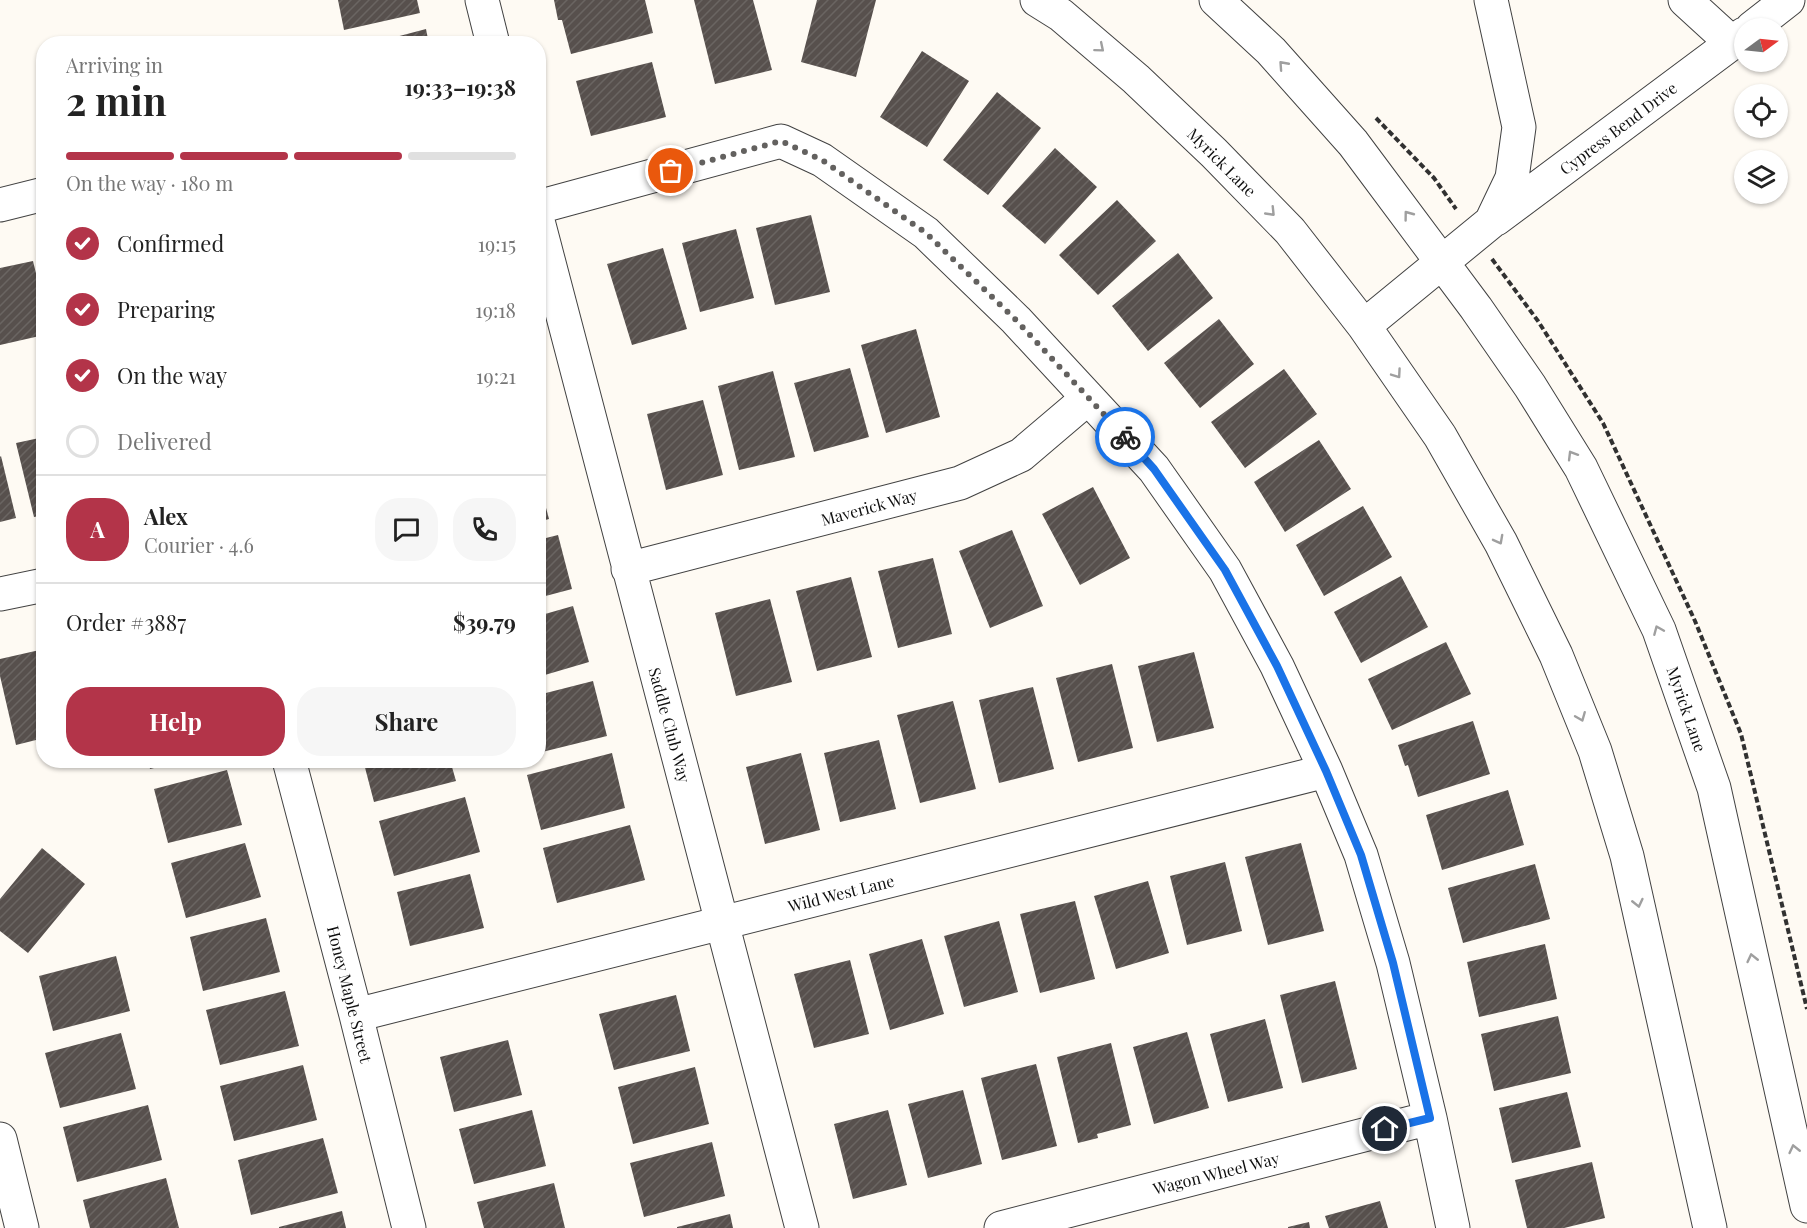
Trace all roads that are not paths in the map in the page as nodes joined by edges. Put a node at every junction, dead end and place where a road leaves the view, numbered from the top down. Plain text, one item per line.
1 (482, 0) edge
2 (1216, 0) edge
3 (1491, 0) edge
4 (1685, 0) edge
5 (1788, 0) edge
6 (1057, 5) edge
7 (1765, 18) edge
8 (1734, 30) edge
9 (491, 36) edge
10 (1734, 42) edge
11 (36, 196) edge
12 (0, 205) edge
13 (546, 205) edge
14 (1491, 222) junction
15 (546, 252) edge
16 (1443, 261) junction
17 (1364, 326) junction
18 (1088, 398) junction
19 (628, 569) junction
20 (36, 587) edge
21 (0, 594) edge
22 (292, 768) edge
23 (1326, 771) junction
24 (723, 922) junction
25 (357, 1015) junction
26 (1430, 1118) junction
27 (0, 1139) edge
28 (1807, 1206) edge
29 (22, 1228) edge
30 (409, 1228) edge
31 (802, 1228) edge
32 (1001, 1228) edge
33 (1453, 1228) edge
34 (1710, 1228) edge

1 - 9 street
16 -> 2 street, Myrick Lane
3 - 14 street
4 - 8 street
5 - 7 street, Cypress Bend Drive
6 -> 17 street, Myrick Lane
10 - 14 street, Cypress Bend Drive
11 - 12 street
13 - 18 street
14 - 16 street
15 - 19 street, Saddle Club Way
16 - 17 street
28 -> 16 street, Myrick Lane
17 -> 34 street, Myrick Lane
18 - 19 street, Maverick Way
18 - 23 street
19 - 24 street, Saddle Club Way
20 - 21 street
22 - 25 street, Honey Maple Street
23 - 24 street, Wild West Lane
23 - 26 street
24 - 25 street, Wild West Lane
24 - 31 street, Saddle Club Way
25 - 30 street, Honey Maple Street
26 - 32 street, Wagon Wheel Way
26 - 33 street
27 - 29 street

